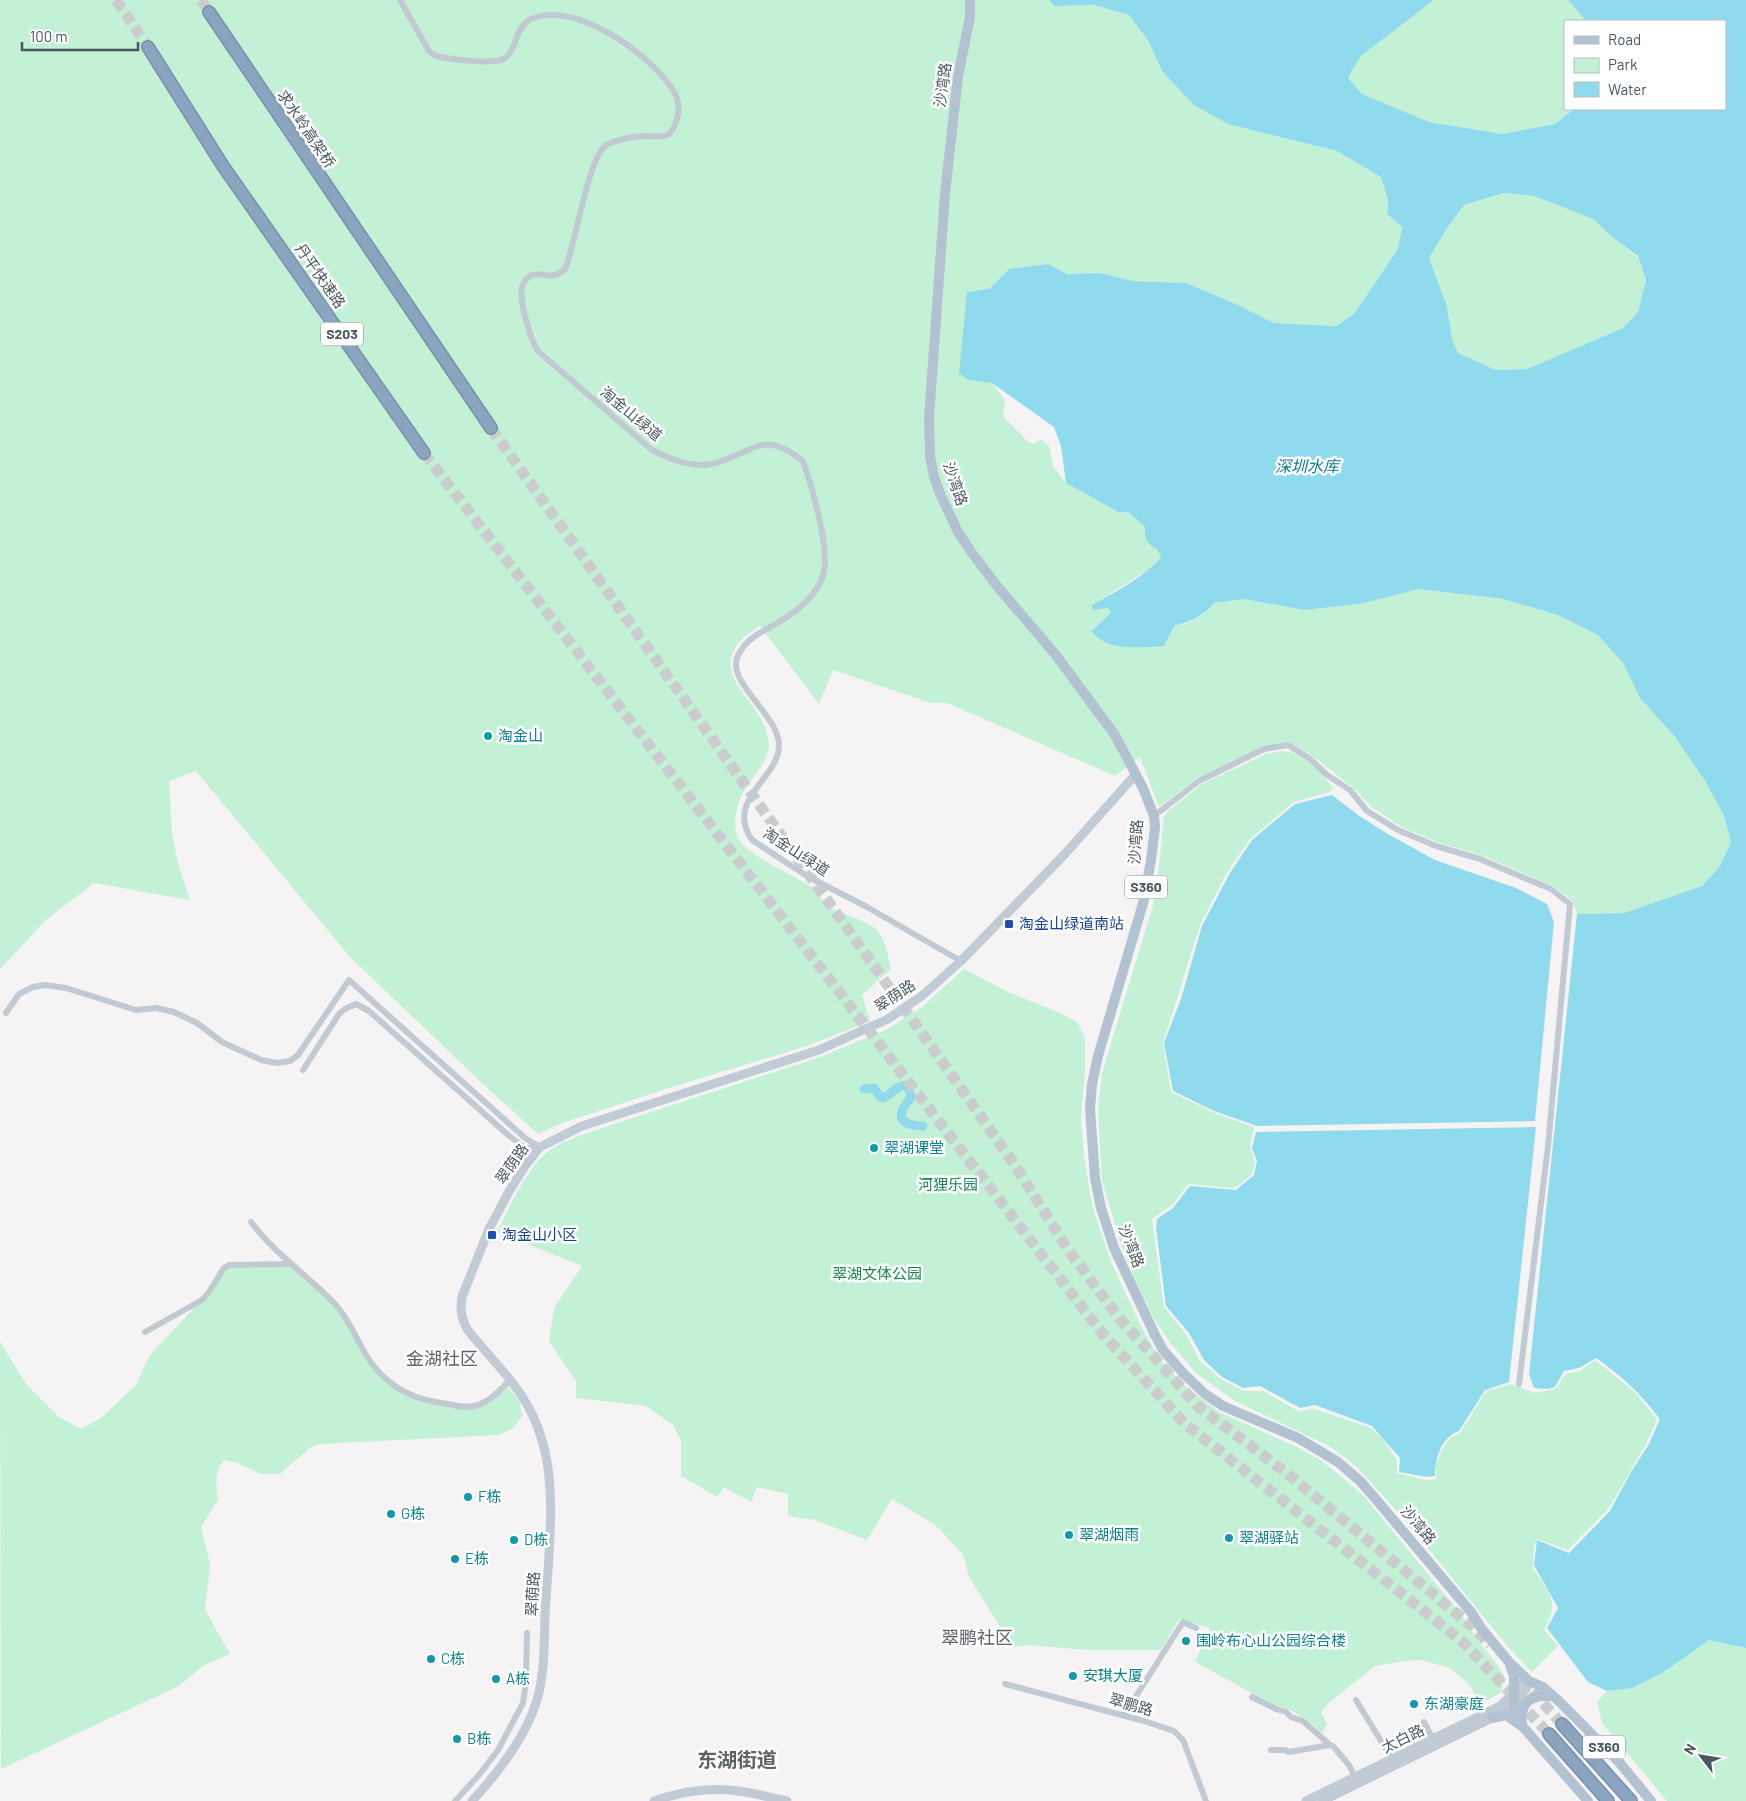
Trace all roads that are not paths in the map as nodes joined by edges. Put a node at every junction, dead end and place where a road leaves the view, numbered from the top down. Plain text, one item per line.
1 (400, 0) edge
2 (970, 0) edge
3 (209, 12) tunnel mouth
4 (148, 47) tunnel mouth
5 (491, 428) tunnel mouth
6 (424, 453) tunnel mouth
7 (1136, 774) junction
8 (1154, 816) junction
9 (961, 961) junction
10 (6, 1012) dead end
11 (304, 1070) dead end
12 (540, 1147) junction
13 (251, 1222) dead end
14 (289, 1264) junction
15 (145, 1332) dead end
16 (510, 1380) junction
17 (1519, 1384) dead end
18 (1196, 1628) dead end
19 (527, 1633) dead end
20 (1509, 1662) junction
21 (1529, 1680) junction
22 (1006, 1684) dead end
23 (1515, 1693) junction
24 (1553, 1696) junction
25 (1252, 1697) dead end
26 (1356, 1700) dead end
27 (1513, 1705) junction
28 (1124, 1716) junction
29 (1492, 1718) junction
30 (1424, 1722) dead end
31 (1562, 1724) tunnel mouth
32 (1523, 1727) junction
33 (1549, 1734) tunnel mouth
34 (1435, 1742) junction
35 (1330, 1745) junction
36 (1271, 1750) dead end
37 (1393, 1762) junction
38 (1357, 1780) junction
39 (455, 1801) edge
40 (472, 1801) edge
41 (654, 1801) edge
42 (788, 1801) edge
43 (1206, 1801) edge
44 (1306, 1801) edge
45 (1322, 1801) edge
46 (1588, 1801) edge
47 (1608, 1801) edge
48 (1631, 1801) edge
49 (1651, 1801) edge

1 - 9 street, 淘金山绿道
2 - 7 main road, 沙湾路 / S360
3 - 5 highway, 求水岭高架桥
4 - 6 highway, 丹平快速路 / S203
7 - 8 main road, 沙湾路 / S360
7 - 9 street, 翠荫路
8 - 17 street
8 - 20 main road, 沙湾路 / S360
9 - 12 street, 翠荫路
10 - 12 street
11 - 12 street
12 - 16 street, 翠荫路
13 - 14 street
14 - 15 street
14 - 16 street
16 - 40 street, 翠荫路
18 - 28 street
19 - 39 street
20 - 21 main road, 沙湾路 / S360
20 - 23 main road, 沙湾路 / S360
21 - 23 street, 太白路
21 - 24 main road, 沙湾路 / S360
21 - 27 street, 太白路
22 - 28 street, 翠鹏路
23 - 27 main road, 沙湾路 / S360
23 - 34 street, 太白路
24 - 32 main road
24 - 49 main road, 沙湾路 / S360
25 - 35 street
26 - 37 street
27 - 29 street, 太白路
27 - 32 main road
28 - 43 street, 翠鹏路
29 - 32 main road
29 - 34 street, 太白路
30 - 34 street
31 - 48 highway
32 - 46 main road
33 - 47 highway
34 - 37 street, 太白路
35 - 36 street
35 - 38 street
37 - 38 street, 太白路
38 - 44 street, 太白路
38 - 45 street, 太白路
41 - 42 street

